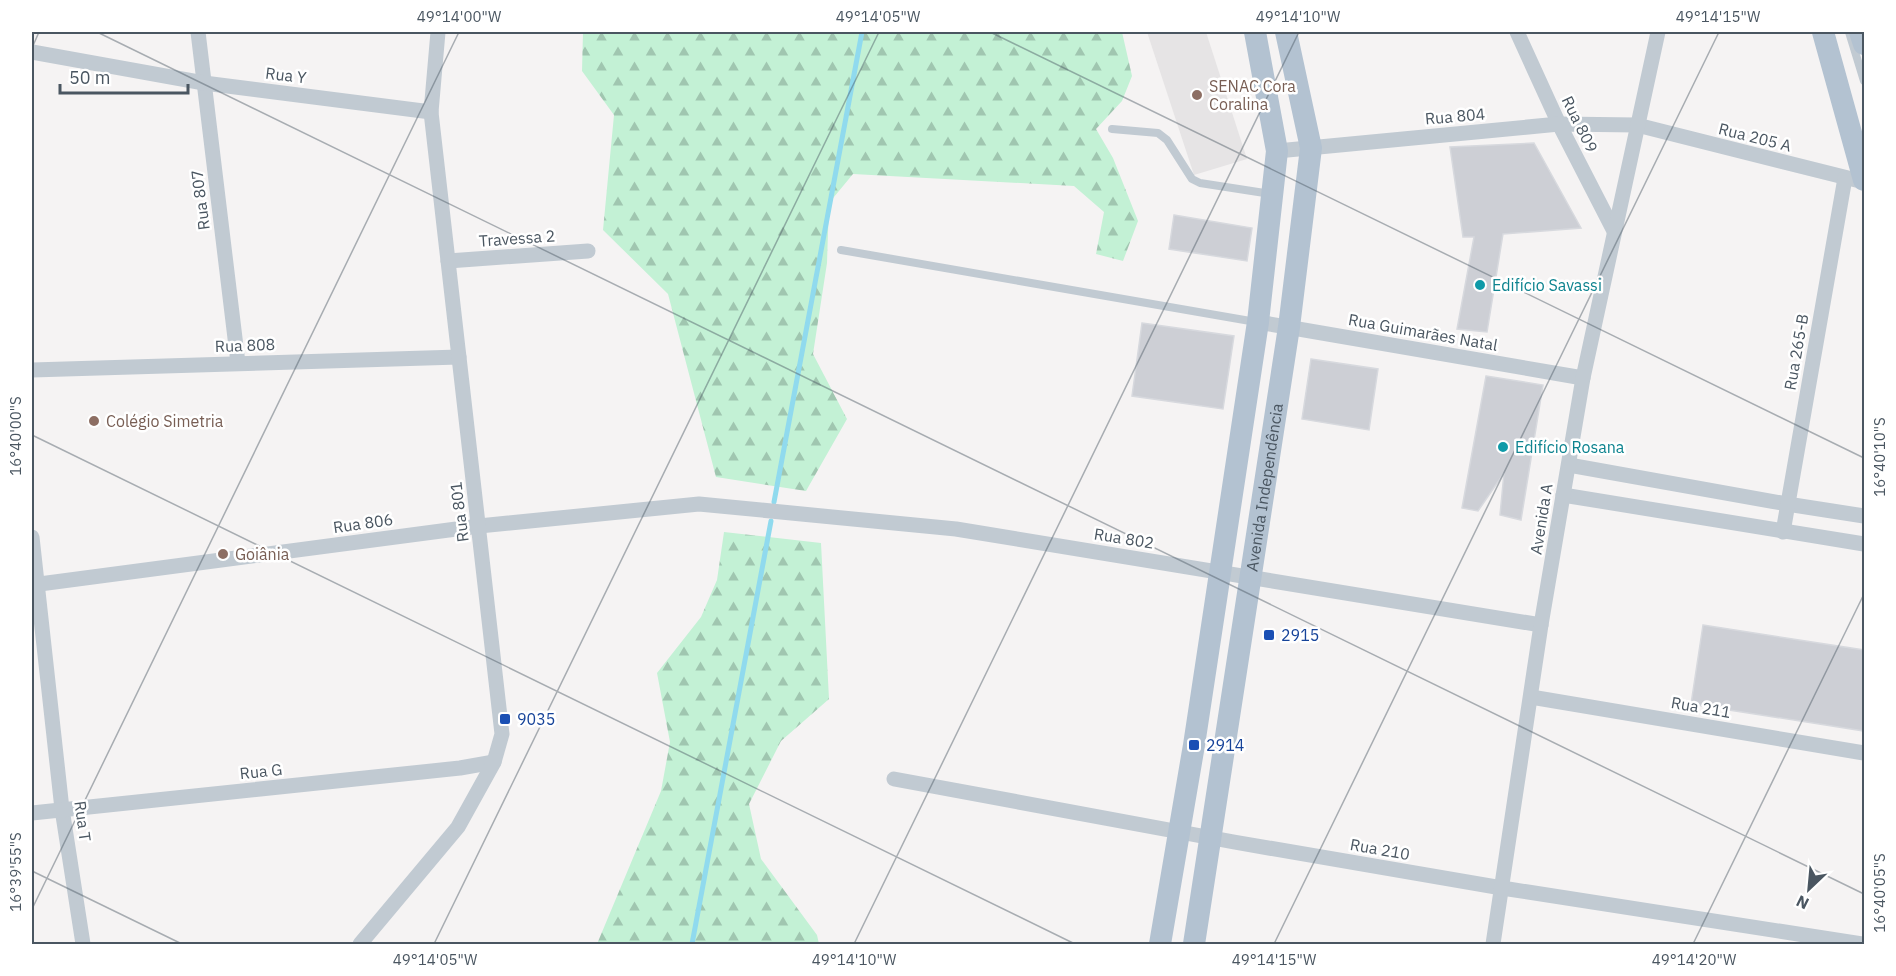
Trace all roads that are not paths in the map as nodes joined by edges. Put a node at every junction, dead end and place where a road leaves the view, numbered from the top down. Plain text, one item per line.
1 (198, 32) edge
2 (438, 32) edge
3 (1255, 32) edge
4 (1286, 32) edge
5 (1517, 32) edge
6 (1658, 32) edge
7 (1823, 32) edge
8 (1849, 32) edge
9 (1860, 32) edge
10 (1864, 44) edge
11 (32, 52) edge
12 (1864, 81) edge
13 (204, 83) junction
14 (431, 112) junction
15 (1558, 124) junction
16 (1637, 125) junction
17 (1112, 129) dead end
18 (1311, 148) junction
19 (1277, 151) junction
20 (1858, 180) edge
21 (1272, 194) junction
22 (1614, 231) junction
23 (841, 250) dead end
24 (588, 251) dead end
25 (448, 261) junction
26 (1258, 322) junction
27 (1289, 327) junction
28 (459, 357) junction
29 (238, 363) junction
30 (32, 370) edge
31 (1583, 378) junction
32 (1569, 465) junction
33 (1563, 495) junction
34 (699, 504) joint
35 (1787, 504) junction
36 (1864, 516) edge
37 (479, 526) junction
38 (1783, 532) junction
39 (32, 537) edge
40 (1864, 544) edge
41 (1221, 572) junction
42 (1250, 578) junction
43 (34, 584) edge
44 (1541, 626) junction
45 (1531, 697) junction
46 (1864, 753) edge
47 (494, 762) junction
48 (894, 779) dead end
49 (62, 809) junction
50 (32, 813) edge
51 (1180, 833) junction
52 (1210, 838) junction
53 (1502, 888) junction
54 (83, 945) edge
55 (360, 945) edge
56 (1160, 945) edge
57 (1194, 945) edge
58 (1493, 945) edge
59 (1862, 945) edge

1 - 13 street, Rua 807
2 - 14 street, Rua 801
3 - 19 main road, Avenida Independência
4 - 18 main road, Avenida Independência
5 - 15 street, Rua 809
6 - 16 street, Avenida A
7 - 20 main road
8 - 12 lane
9 - 10 main road
11 - 13 street, Rua Y
13 - 14 street, Rua Y
13 - 29 street, Rua 807
14 - 25 street, Rua 801
15 - 16 street, Rua 804
15 - 18 street, Rua 804
15 - 22 street, Rua 809
16 - 20 street, Rua 205 A
16 - 22 street, Avenida A
17 - 21 lane
18 - 19 street, Rua 804
18 - 27 main road, Avenida Independência
19 - 21 main road, Avenida Independência
20 - 35 street, Rua 265-B
21 - 26 main road, Avenida Independência
22 - 31 street, Avenida A
23 - 26 lane
24 - 25 street, Travessa 2
25 - 28 street, Rua 801
26 - 27 street, Rua Guimarães Natal
26 - 41 main road, Avenida Independência
27 - 31 street, Rua Guimarães Natal
27 - 42 main road, Avenida Independência
28 - 29 street, Rua 808
28 - 37 street, Rua 801
29 - 30 street, Rua 808
31 - 32 street, Avenida A
32 - 33 street, Avenida A
32 - 35 street
33 - 38 street
33 - 44 street, Avenida A
34 - 37 street, Rua 806
34 - 41 street, Rua 802
35 - 36 street
35 - 38 street, Rua 265-B
37 - 43 street, Rua 806
37 - 47 street, Rua 801
38 - 40 street
39 - 43 street, Rua T
41 - 42 street, Rua 802
41 - 51 main road, Avenida Independência
42 - 44 street, Rua 802
42 - 52 main road, Avenida Independência
43 - 49 street, Rua T
44 - 45 street, Avenida A
45 - 46 street, Rua 211
45 - 53 street, Avenida A
47 - 49 street, Rua G
47 - 55 street, Rua 801
48 - 51 street, Rua 210
49 - 50 street, Rua G
49 - 54 street, Rua T
51 - 52 street, Rua 210
51 - 56 main road, Avenida Independência
52 - 53 street, Rua 210
52 - 57 main road, Avenida Independência
53 - 58 street, Avenida A
53 - 59 street, Rua 210

